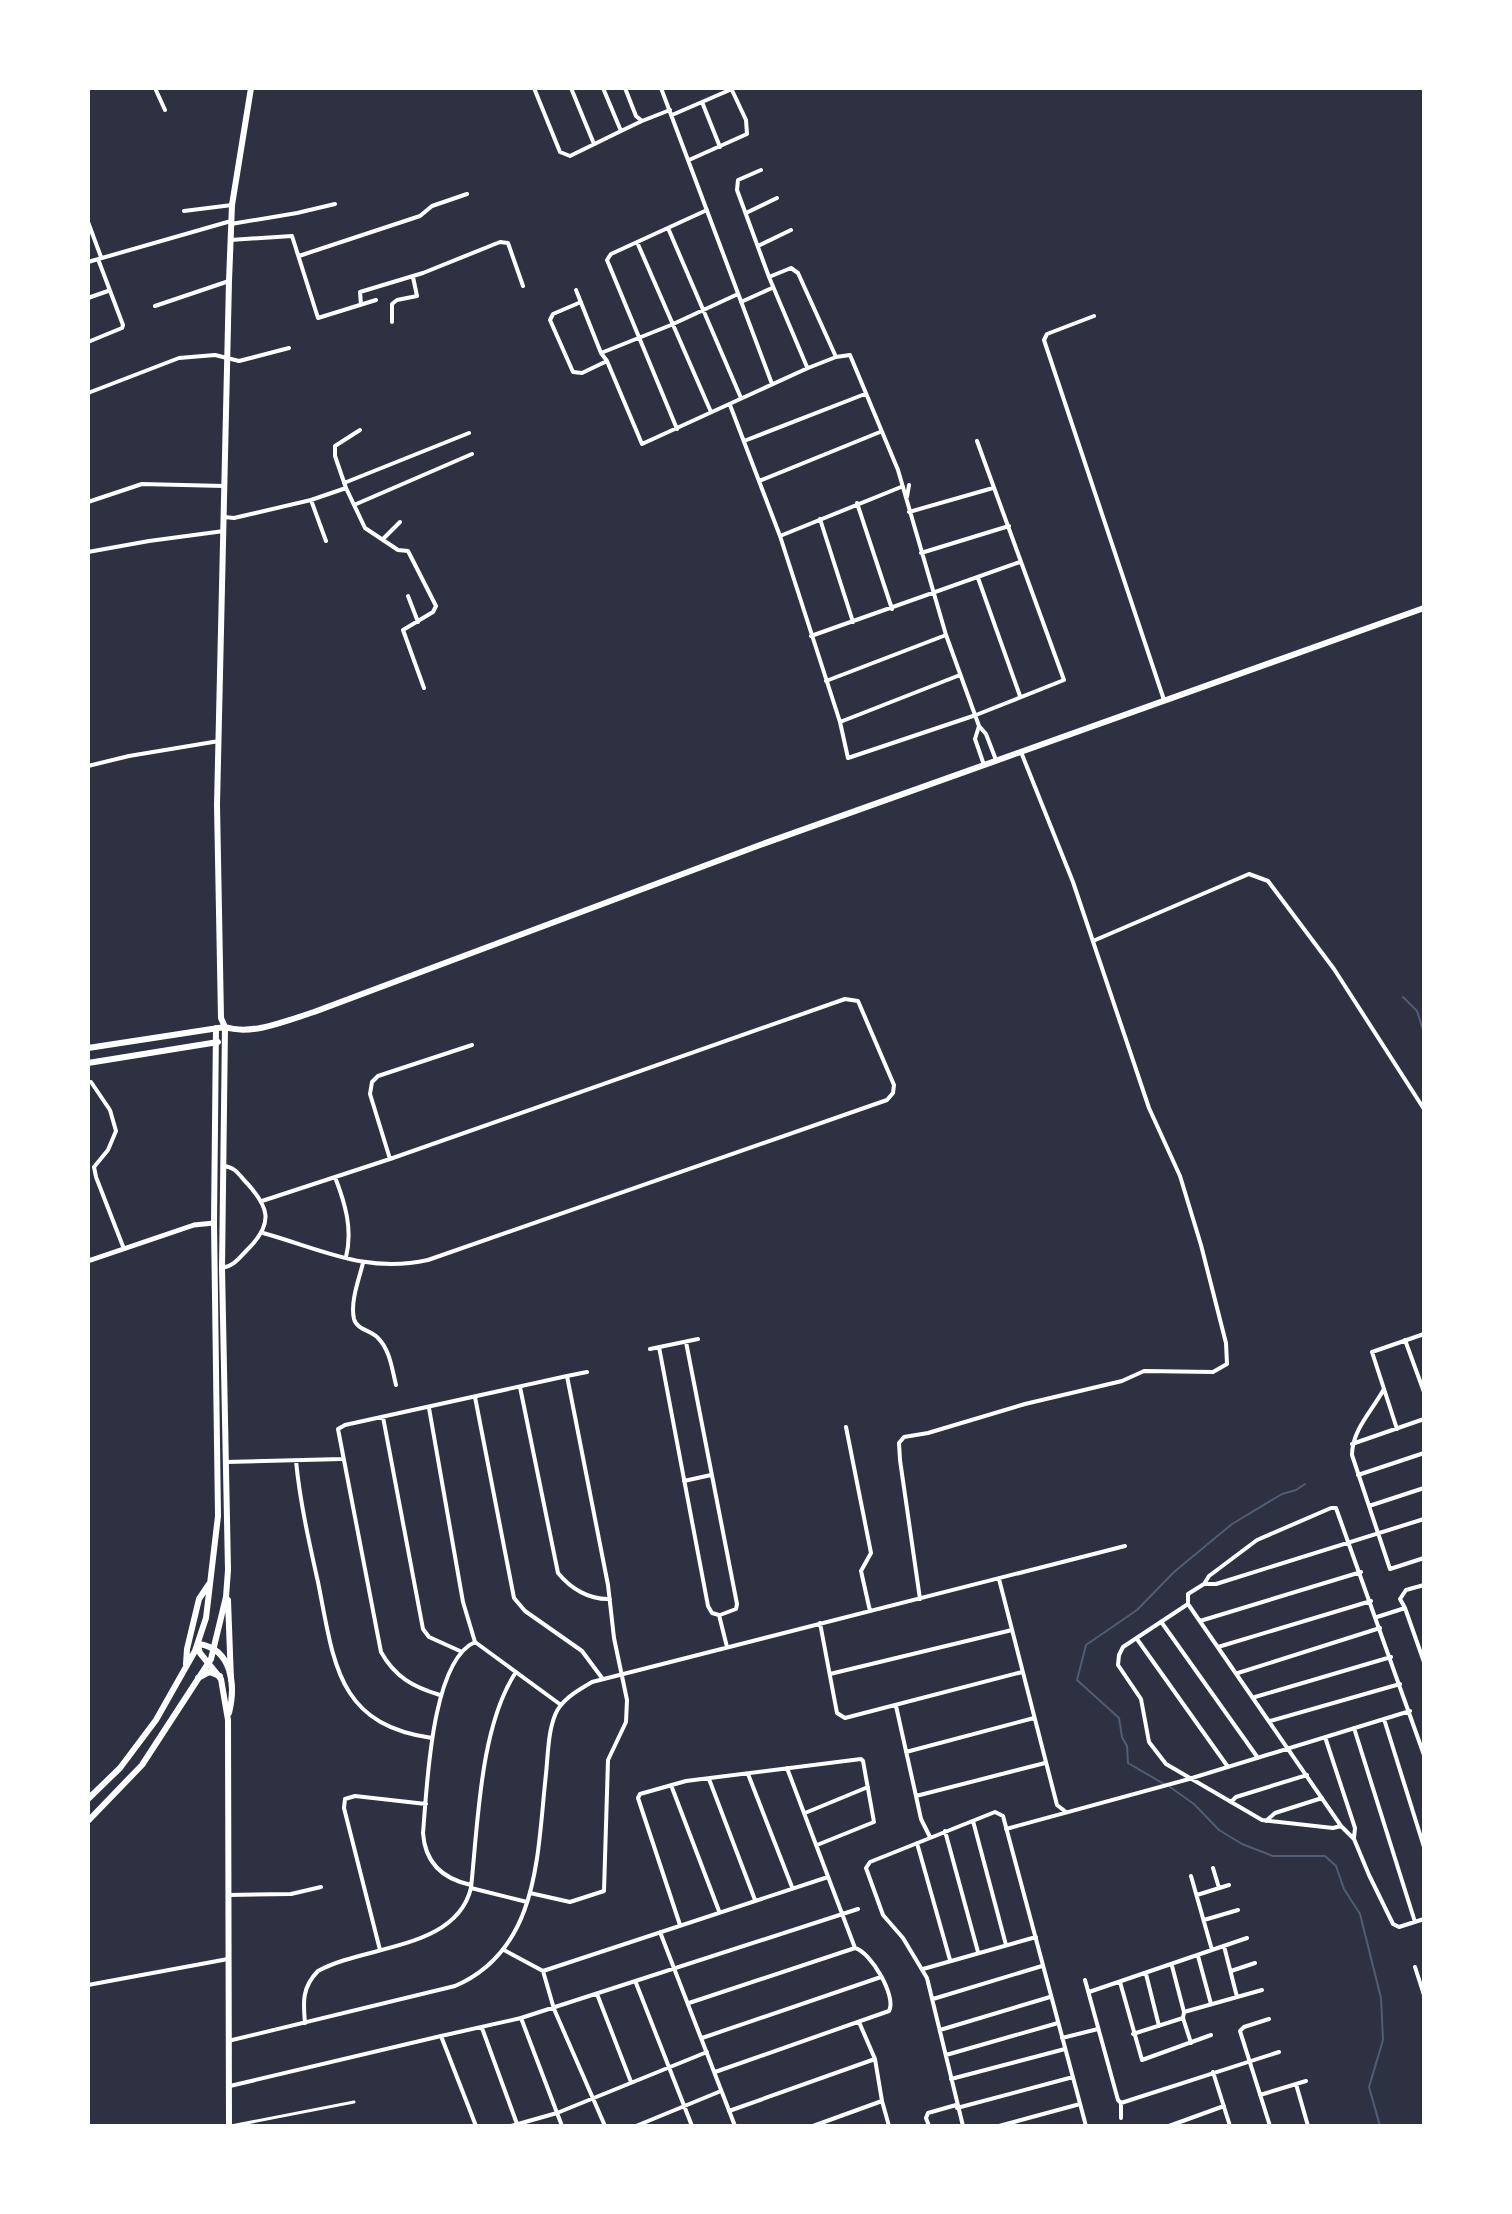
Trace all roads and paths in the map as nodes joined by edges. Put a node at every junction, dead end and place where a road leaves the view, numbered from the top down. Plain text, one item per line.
1 (155, 88) edge
2 (251, 88) edge
3 (534, 88) edge
4 (571, 88) edge
5 (603, 88) edge
6 (625, 88) edge
7 (661, 88) edge
8 (731, 89) edge
9 (702, 102) junction
10 (165, 110) dead end
11 (671, 113) junction
12 (642, 121) junction
13 (621, 131) junction
14 (594, 144) junction
15 (720, 147) junction
16 (689, 160) junction
17 (761, 170) dead end
18 (467, 194) dead end
19 (777, 198) dead end
20 (335, 204) dead end
21 (232, 205) junction
22 (707, 210) junction
23 (184, 211) dead end
24 (746, 213) junction
25 (88, 222) edge
26 (231, 222) junction
27 (668, 228) junction
28 (791, 230) dead end
29 (230, 240) junction
30 (637, 242) junction
31 (758, 246) junction
32 (299, 256) junction
33 (100, 258) junction
34 (88, 262) edge
35 (413, 277) junction
36 (769, 277) junction
37 (229, 281) junction
38 (523, 286) dead end
39 (773, 287) junction
40 (576, 290) dead end
41 (109, 291) junction
42 (739, 294) junction
43 (88, 298) edge
44 (376, 300) dead end
45 (581, 302) junction
46 (741, 302) junction
47 (361, 305) junction
48 (155, 306) dead end
49 (704, 310) junction
50 (1094, 316) dead end
51 (392, 322) dead end
52 (671, 325) junction
53 (638, 339) junction
54 (88, 342) edge
55 (289, 348) dead end
56 (601, 353) junction
57 (836, 357) junction
58 (227, 359) junction
59 (607, 361) junction
60 (808, 368) junction
61 (772, 384) junction
62 (88, 393) edge
63 (865, 394) junction
64 (741, 398) junction
65 (730, 405) junction
66 (711, 413) junction
67 (677, 429) junction
68 (360, 430) dead end
69 (880, 432) junction
70 (469, 433) dead end
71 (744, 441) junction
72 (977, 441) dead end
73 (472, 454) dead end
74 (898, 470) junction
75 (907, 477) dead end
76 (759, 481) junction
77 (909, 485) dead end
78 (224, 486) junction
79 (345, 486) junction
80 (901, 487) junction
81 (993, 488) junction
82 (311, 500) junction
83 (906, 500) junction
84 (88, 502) edge
85 (857, 503) junction
86 (354, 505) junction
87 (909, 512) junction
88 (224, 517) junction
89 (820, 519) junction
90 (400, 522) dead end
91 (1009, 526) junction
92 (224, 531) junction
93 (780, 536) junction
94 (384, 538) junction
95 (326, 541) dead end
96 (88, 552) edge
97 (921, 553) junction
98 (1020, 562) junction
99 (978, 578) junction
100 (933, 595) junction
101 (408, 596) dead end
102 (1424, 608) edge
103 (892, 609) junction
104 (418, 622) junction
105 (853, 622) junction
106 (946, 635) junction
107 (811, 636) junction
108 (960, 675) junction
109 (826, 681) junction
110 (424, 688) dead end
111 (1020, 697) junction
112 (1164, 700) junction
113 (976, 715) junction
114 (840, 722) junction
115 (979, 726) junction
116 (219, 741) junction
117 (1021, 752) junction
118 (996, 760) junction
119 (984, 765) junction
120 (88, 766) edge
121 (1093, 941) junction
122 (221, 1018) junction
123 (225, 1027) junction
124 (216, 1028) junction
125 (234, 1030) junction
126 (225, 1039) junction
127 (216, 1042) junction
128 (472, 1045) dead end
129 (88, 1048) edge
130 (88, 1063) edge
131 (91, 1082) dead end
132 (1424, 1109) edge
133 (390, 1159) junction
134 (222, 1166) junction
135 (335, 1177) junction
136 (262, 1201) junction
137 (214, 1223) junction
138 (263, 1233) junction
139 (124, 1249) junction
140 (345, 1257) junction
141 (88, 1261) edge
142 (363, 1263) junction
143 (222, 1268) junction
144 (1424, 1334) edge
145 (698, 1339) dead end
146 (1405, 1340) junction
147 (686, 1342) junction
148 (659, 1347) junction
149 (650, 1349) dead end
150 (587, 1372) dead end
151 (567, 1376) junction
152 (396, 1385) dead end
153 (520, 1387) junction
154 (1384, 1389) junction
155 (1424, 1392) edge
156 (475, 1397) junction
157 (429, 1408) junction
158 (383, 1417) junction
159 (1424, 1419) edge
160 (846, 1427) dead end
161 (1397, 1429) junction
162 (1352, 1444) junction
163 (1424, 1453) edge
164 (342, 1459) junction
165 (296, 1461) junction
166 (226, 1462) junction
167 (711, 1475) junction
168 (1358, 1475) junction
169 (684, 1481) junction
170 (1424, 1488) edge
171 (1369, 1506) junction
172 (1424, 1519) edge
173 (1378, 1534) junction
174 (1350, 1542) junction
175 (1125, 1546) dead end
176 (1424, 1558) edge
177 (1361, 1572) junction
178 (999, 1579) junction
179 (211, 1581) junction
180 (1204, 1584) junction
181 (1424, 1585) edge
182 (227, 1592) junction
183 (610, 1599) junction
184 (920, 1599) junction
185 (1371, 1601) junction
186 (1188, 1604) junction
187 (1405, 1608) junction
188 (208, 1609) junction
189 (223, 1611) junction
190 (870, 1611) junction
191 (719, 1615) junction
192 (1377, 1617) junction
193 (1200, 1621) junction
194 (820, 1623) junction
195 (1162, 1623) junction
196 (1380, 1628) junction
197 (1012, 1630) junction
198 (1137, 1639) junction
199 (475, 1642) junction
200 (198, 1645) junction
201 (727, 1647) junction
202 (1218, 1647) junction
203 (214, 1648) junction
204 (460, 1651) junction
205 (1391, 1657) junction
206 (209, 1662) junction
207 (1424, 1662) edge
208 (184, 1669) junction
209 (516, 1672) junction
210 (1022, 1672) junction
211 (1236, 1673) junction
212 (621, 1674) junction
213 (830, 1674) junction
214 (220, 1676) junction
215 (602, 1678) junction
216 (196, 1680) junction
217 (231, 1680) junction
218 (1400, 1684) junction
219 (440, 1695) junction
220 (1254, 1698) junction
221 (561, 1705) junction
222 (896, 1706) junction
223 (1410, 1711) junction
224 (1034, 1718) junction
225 (1384, 1719) junction
226 (228, 1720) junction
227 (1270, 1721) junction
228 (1354, 1728) junction
229 (1325, 1737) junction
230 (432, 1738) junction
231 (1289, 1749) junction
232 (906, 1752) junction
233 (1424, 1755) edge
234 (1258, 1758) junction
235 (1045, 1763) junction
236 (1228, 1767) junction
237 (787, 1768) junction
238 (748, 1774) junction
239 (1307, 1775) junction
240 (709, 1779) junction
241 (1189, 1779) junction
242 (671, 1785) junction
243 (868, 1787) junction
244 (916, 1796) junction
245 (1323, 1798) junction
246 (88, 1799) edge
247 (1231, 1802) junction
248 (426, 1804) junction
249 (1070, 1812) junction
250 (805, 1813) junction
251 (88, 1821) edge
252 (973, 1821) junction
253 (1266, 1821) junction
254 (1341, 1826) junction
255 (1006, 1829) junction
256 (945, 1831) junction
257 (930, 1837) junction
258 (1354, 1839) junction
259 (917, 1843) junction
260 (817, 1845) junction
261 (1424, 1847) edge
262 (1213, 1868) dead end
263 (1191, 1876) dead end
264 (828, 1877) junction
265 (1229, 1885) dead end
266 (321, 1887) dead end
267 (471, 1887) junction
268 (792, 1888) junction
269 (1219, 1888) junction
270 (530, 1893) junction
271 (228, 1895) junction
272 (1197, 1895) junction
273 (755, 1900) junction
274 (528, 1902) junction
275 (858, 1909) dead end
276 (1238, 1910) dead end
277 (719, 1911) junction
278 (842, 1914) junction
279 (1424, 1919) edge
280 (1204, 1920) junction
281 (1415, 1922) junction
282 (680, 1925) junction
283 (660, 1932) junction
284 (1036, 1937) junction
285 (1247, 1938) dead end
286 (1006, 1945) junction
287 (1224, 1946) junction
288 (855, 1948) junction
289 (380, 1950) junction
290 (504, 1950) junction
291 (1212, 1950) junction
292 (978, 1952) junction
293 (1198, 1956) junction
294 (228, 1959) junction
295 (950, 1960) junction
296 (1255, 1963) dead end
297 (1042, 1966) junction
298 (1172, 1966) junction
299 (1415, 1967) dead end
300 (675, 1969) junction
301 (923, 1969) junction
302 (543, 1971) junction
303 (1231, 1971) junction
304 (1146, 1974) junction
305 (882, 1977) junction
306 (1085, 1980) dead end
307 (636, 1982) junction
308 (1120, 1982) junction
309 (88, 1985) edge
310 (1262, 1990) dead end
311 (1089, 1992) junction
312 (597, 1994) junction
313 (1424, 1995) edge
314 (1050, 1997) junction
315 (1237, 1997) junction
316 (933, 1999) junction
317 (689, 2003) junction
318 (1211, 2005) junction
319 (554, 2009) junction
320 (1184, 2015) junction
321 (521, 2018) junction
322 (1269, 2019) dead end
323 (859, 2022) junction
324 (305, 2023) junction
325 (1058, 2023) junction
326 (1159, 2026) junction
327 (482, 2028) junction
328 (1098, 2029) junction
329 (940, 2030) junction
330 (1133, 2034) junction
331 (1211, 2035) dead end
332 (441, 2036) junction
333 (702, 2038) junction
334 (1062, 2038) junction
335 (228, 2041) junction
336 (1191, 2043) junction
337 (1065, 2049) junction
338 (707, 2052) junction
339 (1279, 2052) dead end
340 (946, 2055) junction
341 (875, 2059) junction
342 (1249, 2060) junction
343 (669, 2068) junction
344 (715, 2072) junction
345 (1213, 2072) junction
346 (1073, 2077) junction
347 (951, 2079) junction
348 (1306, 2081) dead end
349 (632, 2082) junction
350 (1296, 2084) junction
351 (229, 2087) junction
352 (721, 2091) junction
353 (1260, 2095) junction
354 (593, 2099) junction
355 (882, 2101) junction
356 (354, 2102) dead end
357 (1121, 2103) junction
358 (1080, 2104) junction
359 (684, 2106) junction
360 (956, 2106) junction
361 (1224, 2106) junction
362 (729, 2111) junction
363 (557, 2113) junction
364 (1121, 2118) dead end
365 (1190, 2119) junction
366 (646, 2124) edge
367 (514, 2125) edge
368 (230, 2126) edge
369 (476, 2126) edge
370 (562, 2126) edge
371 (605, 2126) edge
372 (636, 2126) edge
373 (692, 2126) edge
374 (735, 2126) edge
375 (813, 2126) edge
376 (889, 2126) edge
377 (929, 2126) edge
378 (963, 2126) edge
379 (999, 2126) edge
380 (1086, 2126) edge
381 (1169, 2126) edge
382 (1192, 2126) edge
383 (1230, 2126) edge
384 (1270, 2126) edge
385 (1308, 2126) edge

1 - 10 street
2 - 21 main road
3 - 14 street
4 - 14 street
5 - 13 street
6 - 12 street
7 - 11 street
8 - 9 street
8 - 15 street
9 - 11 street
9 - 15 street
11 - 12 street
11 - 16 street
12 - 13 street
13 - 14 street
15 - 16 street
16 - 22 street
17 - 24 street
18 - 32 street
19 - 24 street
20 - 26 street
21 - 23 street
21 - 26 main road
22 - 27 street
22 - 42 street
24 - 31 street
25 - 33 street
26 - 29 main road
26 - 33 street
27 - 30 street
27 - 49 street
28 - 31 street
29 - 32 street
29 - 37 main road
30 - 52 street
30 - 53 street
31 - 36 street
32 - 47 street
33 - 34 street
33 - 41 street
35 - 38 street
35 - 47 street
35 - 51 street
36 - 39 street
36 - 57 street
37 - 48 street
37 - 58 main road
39 - 46 street
39 - 60 street
40 - 45 street
41 - 43 street
41 - 54 street
42 - 46 street
42 - 49 street
44 - 47 street
45 - 56 street
45 - 59 street
46 - 61 street
49 - 52 street
49 - 64 street
50 - 112 street
52 - 53 street
52 - 66 street
53 - 56 street
53 - 67 street
55 - 58 street
56 - 59 street
57 - 60 street
57 - 63 street
58 - 62 street
58 - 78 main road
59 - 67 street
60 - 61 street
61 - 64 street
63 - 69 street
63 - 71 street
64 - 65 street
65 - 66 street
65 - 71 street
66 - 67 street
68 - 79 street
69 - 74 street
69 - 76 street
70 - 79 street
71 - 76 street
72 - 81 street
73 - 86 street
74 - 75 street
74 - 80 street
76 - 93 street
77 - 83 street
78 - 84 street
78 - 88 main road
79 - 82 street
79 - 86 street
80 - 83 street
80 - 85 street
81 - 87 street
81 - 91 street
82 - 88 street
82 - 95 street
83 - 87 street
85 - 89 street
85 - 103 street
86 - 94 street
87 - 97 street
88 - 92 main road
89 - 93 street
89 - 105 street
90 - 94 street
91 - 97 street
91 - 98 street
92 - 96 street
92 - 116 main road
93 - 107 street
94 - 104 street
97 - 100 street
98 - 99 street
98 - 111 street
99 - 100 street
99 - 111 street
100 - 103 street
100 - 106 street
101 - 104 street
102 - 112 main road
103 - 105 street
104 - 110 street
105 - 107 street
106 - 108 street
106 - 109 street
107 - 109 street
108 - 113 street
108 - 114 street
109 - 114 street
111 - 113 street
112 - 117 main road
113 - 114 street
113 - 115 street
115 - 118 street
115 - 119 street
116 - 120 street
116 - 122 main road
117 - 118 main road
117 - 121 street
118 - 119 main road
119 - 125 main road
121 - 132 street
121 - 184 street
122 - 123 main road
122 - 124 main road
123 - 124 main road
123 - 125 main road
123 - 126 main road
124 - 127 main road
124 - 129 main road
125 - 126 main road
126 - 127 main road
126 - 134 main road
127 - 130 main road
127 - 137 main road
128 - 133 street
131 - 139 street
133 - 135 street
133 - 142 street
134 - 136 street
134 - 143 main road
135 - 136 street
135 - 140 street
136 - 138 street
137 - 139 street
137 - 179 main road
138 - 140 street
138 - 143 street
139 - 141 street
140 - 142 street
142 - 152 street
143 - 166 main road
144 - 146 street
145 - 147 street
146 - 154 street
146 - 155 street
147 - 148 street
147 - 167 street
148 - 149 street
148 - 169 street
150 - 151 street
151 - 153 street
151 - 183 street
153 - 156 street
153 - 183 street
154 - 161 street
154 - 162 street
156 - 157 street
156 - 215 street
157 - 158 street
157 - 199 street
158 - 164 street
158 - 204 street
159 - 161 street
160 - 190 street
161 - 162 street
162 - 168 street
163 - 168 street
164 - 165 street
164 - 219 street
165 - 166 street
165 - 230 street
166 - 182 main road
167 - 169 street
167 - 191 street
168 - 171 street
169 - 191 street
170 - 171 street
171 - 173 street
172 - 173 street
173 - 174 street
173 - 176 street
174 - 177 street
174 - 180 street
174 - 180 street
175 - 178 street
177 - 185 street
177 - 193 street
178 - 184 street
178 - 197 street
179 - 188 main road
179 - 208 main road
180 - 186 street
181 - 187 street
182 - 189 main road
182 - 217 main road
183 - 212 street
184 - 190 street
185 - 192 street
185 - 202 street
186 - 193 street
186 - 195 street
187 - 192 street
187 - 207 street
188 - 189 main road
188 - 200 main road
189 - 203 main road
190 - 194 street
191 - 201 street
192 - 196 street
193 - 202 street
194 - 201 street
194 - 213 street
195 - 198 street
195 - 234 street
196 - 205 street
196 - 211 street
197 - 210 street
197 - 213 street
198 - 236 street
198 - 241 street
199 - 204 street
199 - 209 street
200 - 203 main road
200 - 206 main road
200 - 208 main road
201 - 212 street
202 - 211 street
203 - 206 main road
203 - 217 main road
204 - 219 street
205 - 218 street
205 - 220 street
206 - 214 main road
206 - 216 main road
208 - 246 main road
209 - 221 street
209 - 267 street
210 - 222 street
210 - 224 street
211 - 220 street
212 - 215 street
212 - 270 street
213 - 222 street
214 - 216 main road
214 - 226 main road
215 - 221 street
216 - 251 main road
217 - 226 main road
218 - 223 street
218 - 227 street
219 - 230 street
220 - 227 street
221 - 270 street
222 - 232 street
223 - 225 street
223 - 233 street
224 - 232 street
224 - 235 street
225 - 228 street
225 - 261 street
226 - 271 main road
227 - 231 street
228 - 229 street
228 - 281 street
229 - 231 street
229 - 258 street
230 - 248 street
231 - 234 street
231 - 239 street
232 - 244 street
234 - 236 street
235 - 244 street
235 - 249 street
236 - 241 street
237 - 238 street
237 - 243 street
237 - 250 street
238 - 240 street
238 - 268 street
239 - 245 street
239 - 247 street
240 - 242 street
240 - 273 street
241 - 247 street
241 - 249 street
242 - 277 street
242 - 282 street
243 - 250 street
243 - 260 street
244 - 257 street
245 - 253 street
245 - 254 street
247 - 253 street
248 - 267 street
248 - 289 street
249 - 255 street
250 - 260 street
252 - 255 street
252 - 256 street
252 - 286 street
253 - 254 street
254 - 258 street
255 - 284 street
256 - 257 street
256 - 292 street
257 - 259 street
258 - 281 street
259 - 295 street
259 - 301 street
260 - 264 street
262 - 269 street
263 - 272 street
264 - 268 street
264 - 278 street
265 - 269 street
266 - 271 street
267 - 274 street
267 - 289 street
268 - 273 street
269 - 272 street
270 - 274 street
271 - 294 main road
272 - 280 street
273 - 277 street
274 - 290 street
275 - 278 street
276 - 280 street
277 - 282 street
278 - 288 street
278 - 300 street
279 - 281 street
280 - 291 street
282 - 283 street
283 - 300 street
283 - 302 street
284 - 286 street
284 - 297 street
285 - 287 street
286 - 292 street
287 - 291 street
287 - 303 street
288 - 305 street
288 - 317 street
289 - 324 street
290 - 302 street
290 - 324 street
291 - 293 street
292 - 295 street
293 - 298 street
293 - 318 street
294 - 309 street
294 - 335 main road
295 - 301 street
296 - 303 street
297 - 314 street
297 - 316 street
298 - 304 street
298 - 320 street
299 - 313 street
300 - 307 street
300 - 317 street
301 - 316 street
302 - 319 street
303 - 315 street
304 - 308 street
304 - 326 street
305 - 323 street
305 - 333 street
306 - 311 street
307 - 312 street
307 - 343 street
308 - 311 street
308 - 330 street
310 - 315 street
311 - 328 street
312 - 319 street
312 - 349 street
314 - 325 street
314 - 329 street
315 - 318 street
316 - 329 street
317 - 333 street
318 - 320 street
319 - 321 street
319 - 354 street
320 - 326 street
320 - 336 street
321 - 327 street
321 - 363 street
322 - 342 street
323 - 341 street
323 - 344 street
324 - 335 street
325 - 334 street
325 - 340 street
326 - 330 street
327 - 332 street
327 - 367 street
328 - 334 street
328 - 357 street
329 - 340 street
330 - 336 street
331 - 336 street
332 - 351 street
332 - 369 street
333 - 338 street
334 - 337 street
335 - 351 main road
337 - 346 street
337 - 347 street
338 - 343 street
338 - 344 street
339 - 342 street
340 - 347 street
341 - 355 street
341 - 362 street
342 - 345 street
342 - 353 street
343 - 349 street
343 - 359 street
344 - 352 street
345 - 357 street
345 - 361 street
346 - 358 street
346 - 360 street
347 - 360 street
348 - 350 street
349 - 354 street
350 - 353 street
350 - 385 street
351 - 368 main road
352 - 359 street
352 - 362 street
353 - 384 street
354 - 363 street
354 - 371 street
355 - 375 street
355 - 376 street
356 - 368 street
357 - 364 street
358 - 379 street
358 - 380 street
359 - 366 street
359 - 373 street
360 - 377 street
360 - 378 street
361 - 365 street
361 - 383 street
362 - 374 street
363 - 367 street
363 - 370 street
365 - 381 street
365 - 382 street
366 - 372 street

